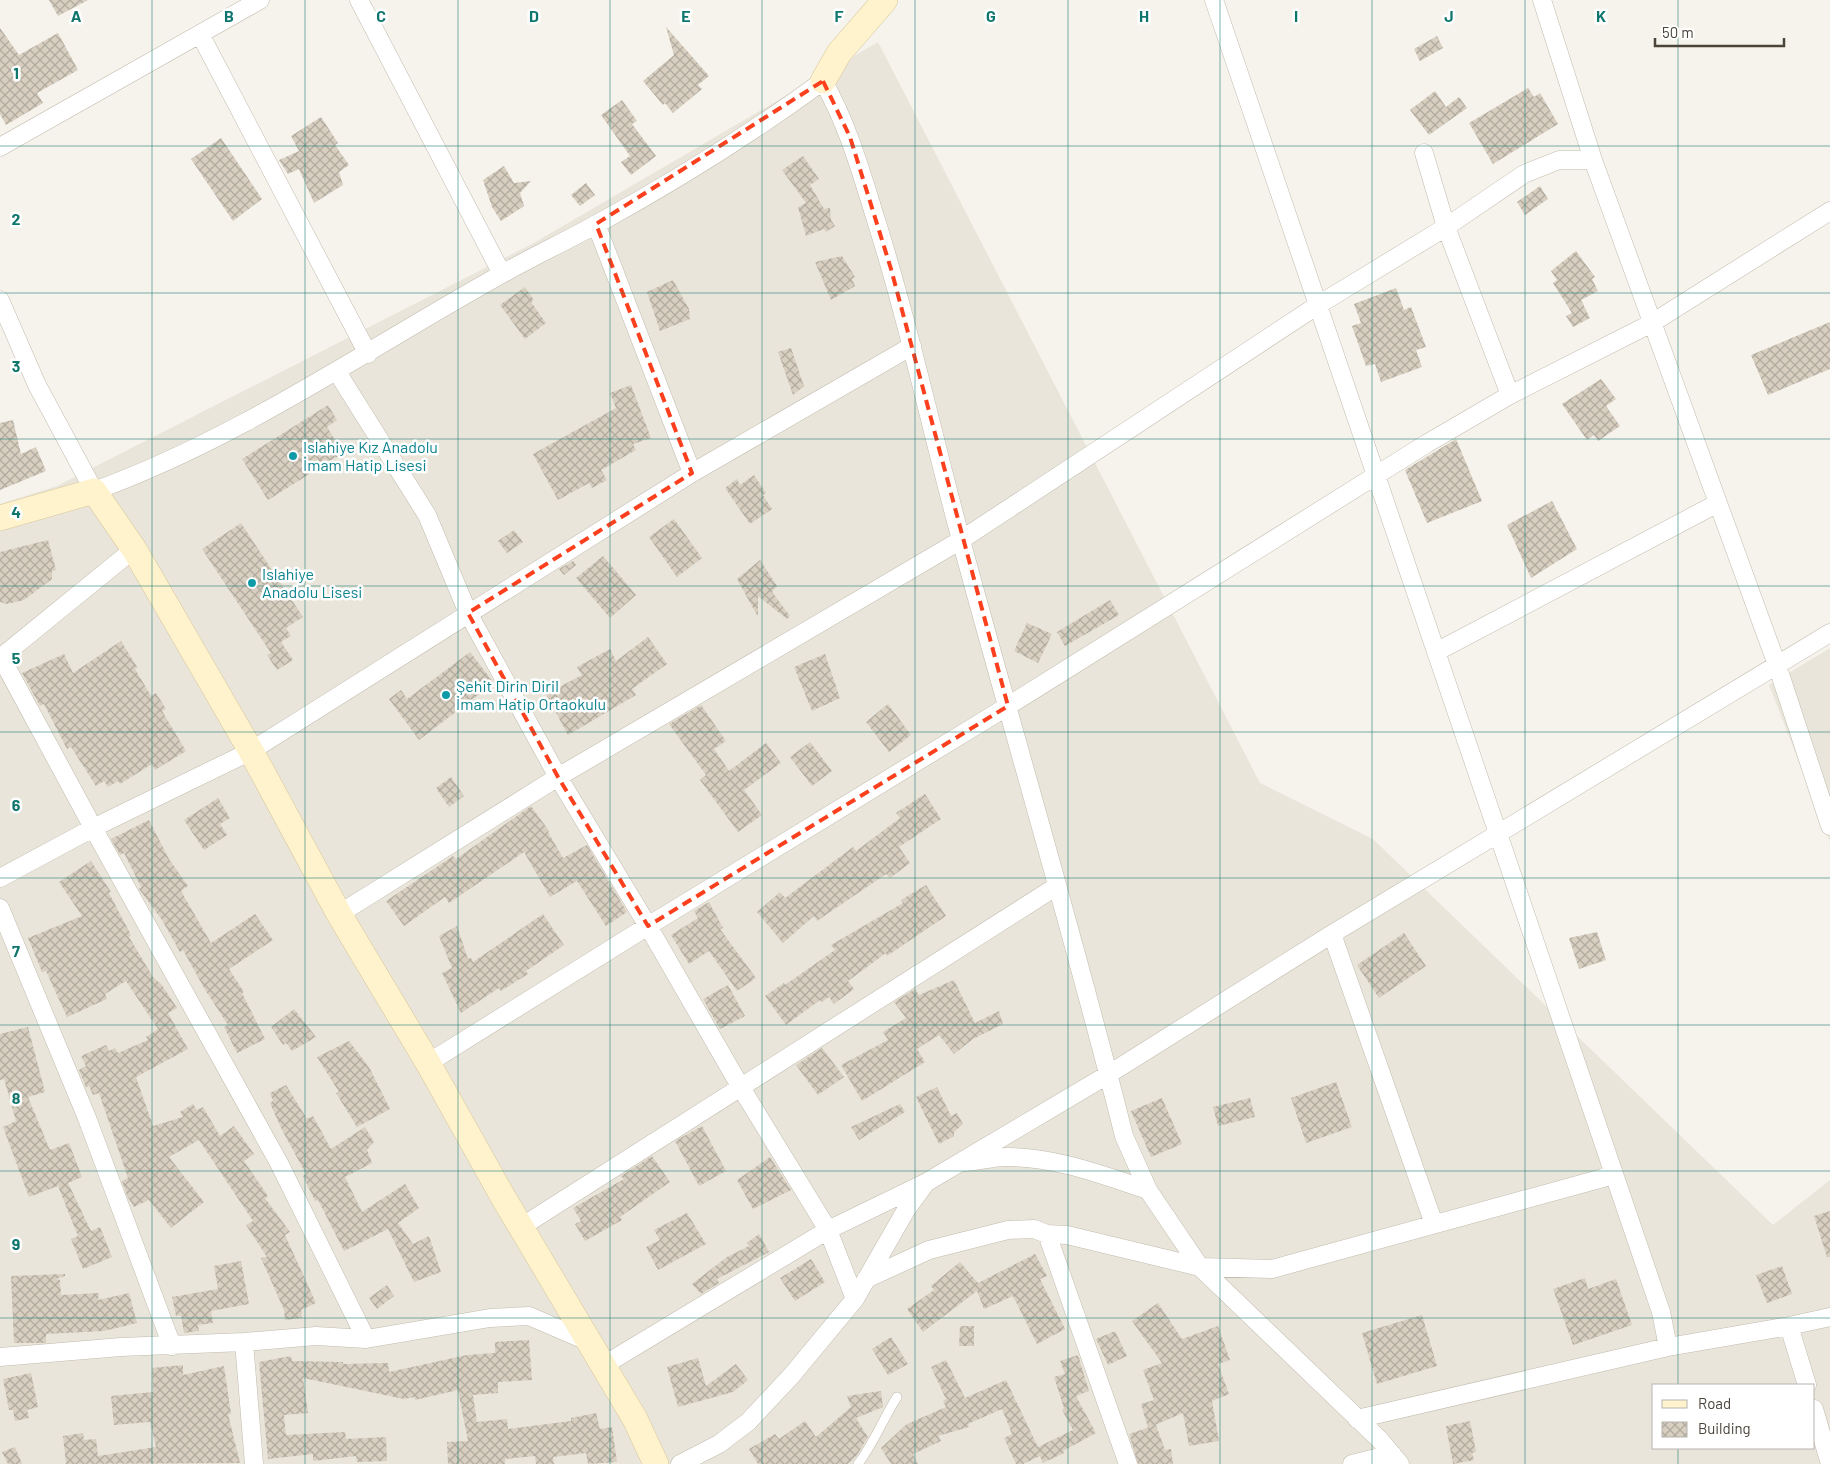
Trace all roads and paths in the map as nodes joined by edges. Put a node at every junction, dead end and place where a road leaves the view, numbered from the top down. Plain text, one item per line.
1 (260, 0) edge
2 (359, 0) edge
3 (885, 0) edge
4 (1214, 0) edge
5 (1542, 0) edge
6 (200, 34) junction
7 (823, 81) junction
8 (0, 147) edge
9 (1424, 153) dead end
10 (1593, 160) junction
11 (1830, 211) edge
12 (596, 224) junction
13 (1446, 227) junction
14 (502, 274) junction
15 (0, 300) edge
16 (1318, 305) junction
17 (1652, 322) junction
18 (912, 346) junction
19 (368, 354) junction
20 (337, 372) junction
21 (1510, 395) junction
22 (692, 473) junction
23 (1376, 475) junction
24 (94, 492) junction
25 (1718, 503) junction
26 (0, 518) edge
27 (961, 540) junction
28 (134, 549) junction
29 (468, 613) junction
30 (1830, 633) edge
31 (1436, 652) junction
32 (0, 657) edge
33 (1778, 665) junction
34 (1008, 706) junction
35 (251, 751) junction
36 (558, 777) junction
37 (1830, 826) edge
38 (93, 828) junction
39 (1498, 833) junction
40 (0, 878) edge
41 (1057, 886) junction
42 (0, 908) edge
43 (339, 914) junction
44 (648, 926) junction
45 (1332, 934) junction
46 (428, 1064) junction
47 (1109, 1074) junction
48 (740, 1086) junction
49 (957, 1163) junction
50 (1614, 1175) junction
51 (927, 1182) junction
52 (1148, 1190) junction
53 (1434, 1224) junction
54 (521, 1227) junction
55 (828, 1230) junction
56 (1047, 1234) junction
57 (1200, 1267) junction
58 (866, 1278) junction
59 (855, 1299) junction
60 (1830, 1317) edge
61 (1789, 1326) junction
62 (366, 1339) junction
63 (587, 1341) junction
64 (244, 1342) junction
65 (172, 1346) junction
66 (1668, 1346) junction
67 (0, 1357) edge
68 (604, 1365) junction
69 (1807, 1384) edge
70 (897, 1397) dead end
71 (1815, 1412) edge
72 (1357, 1418) junction
73 (1396, 1459) edge
74 (254, 1464) edge
75 (656, 1464) edge
76 (680, 1464) edge
77 (858, 1464) edge
78 (1128, 1464) edge
79 (1352, 1464) edge
80 (1830, 1464) edge

1 - 6 street
2 - 14 street
3 - 7 street
4 - 16 street
5 - 10 street
6 - 8 street
6 - 19 street
7 - 12 street
7 - 18 street
9 - 13 street
10 - 13 street
10 - 17 street
11 - 17 street
12 - 14 street
12 - 22 street
13 - 16 street
13 - 21 street
14 - 19 street
15 - 24 street
16 - 23 street
16 - 27 street
17 - 21 street
17 - 25 street
18 - 22 street
18 - 27 street
19 - 20 street
20 - 24 street
20 - 29 street
21 - 23 street
22 - 29 street
23 - 31 street
23 - 34 street
24 - 26 street
24 - 28 street
25 - 31 street
25 - 33 street
27 - 34 street
27 - 36 street
28 - 32 street
28 - 35 street
29 - 35 street
29 - 36 street
30 - 33 street
31 - 39 street
32 - 38 street
33 - 37 street
33 - 39 street
34 - 41 street
34 - 44 street
35 - 38 street
35 - 43 street
36 - 43 street
36 - 44 street
38 - 40 street
38 - 62 street
39 - 45 street
39 - 50 street
41 - 47 street
41 - 48 street
42 - 65 street
43 - 46 street
44 - 46 street
44 - 48 street
45 - 47 street
45 - 53 street
46 - 54 street
47 - 49 street
47 - 52 street
48 - 54 street
48 - 55 street
49 - 51 street
49 - 52 street
50 - 53 street
50 - 66 street
51 - 55 street
51 - 58 street
52 - 57 street
53 - 57 street
54 - 63 street
55 - 59 street
55 - 68 street
56 - 57 street
56 - 58 street
56 - 78 street
57 - 72 street
58 - 59 street
59 - 76 street
60 - 61 street
61 - 66 street
61 - 69 street
62 - 63 street
62 - 64 street
63 - 68 street
64 - 65 street
64 - 74 street
65 - 67 street
66 - 72 street
68 - 75 street
70 - 77 lane
71 - 80 street
72 - 73 street
73 - 79 street

